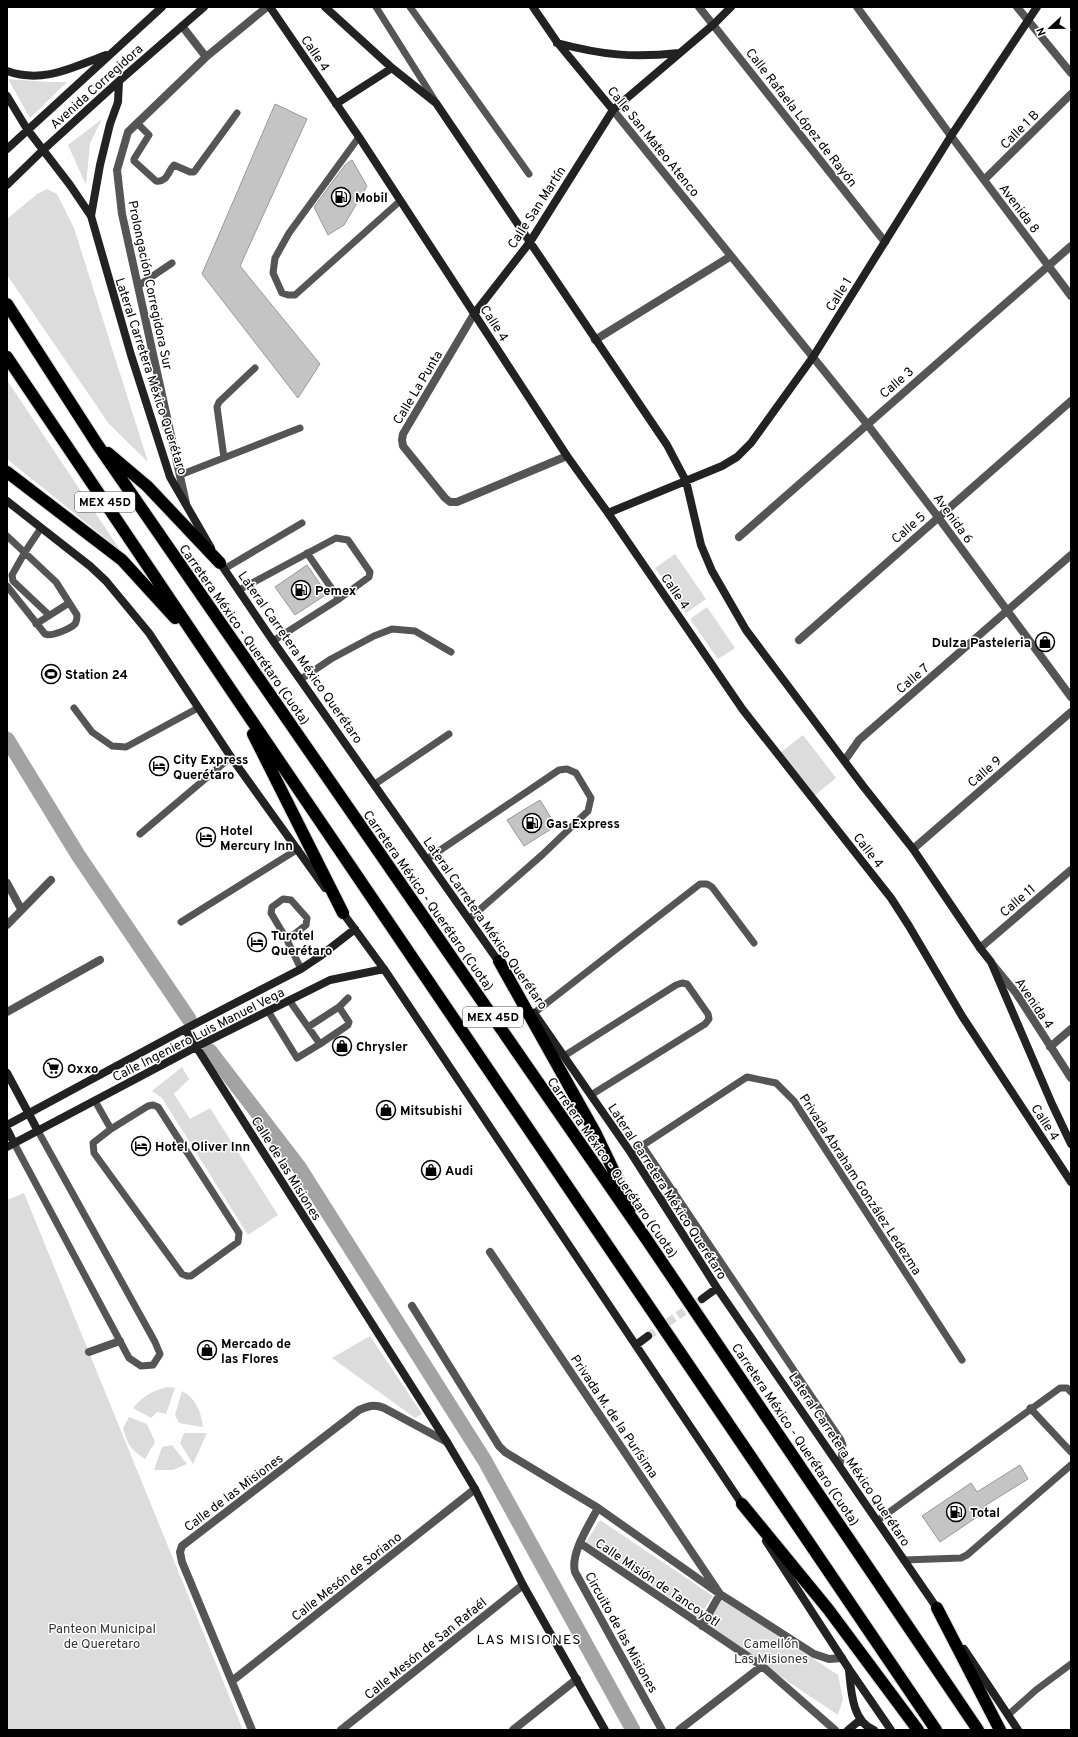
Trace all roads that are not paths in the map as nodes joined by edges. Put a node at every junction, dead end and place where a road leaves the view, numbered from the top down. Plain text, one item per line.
1 (162, 7) edge
2 (204, 7) edge
3 (266, 7) edge
4 (270, 7) edge
5 (325, 7) edge
6 (376, 7) edge
7 (410, 7) edge
8 (533, 7) edge
9 (699, 7) edge
10 (731, 7) edge
11 (857, 7) edge
12 (1017, 7) edge
13 (1037, 7) edge
14 (1027, 21) junction
15 (714, 24) junction
16 (182, 26) junction
17 (557, 42) junction
18 (679, 53) junction
19 (111, 54) junction
20 (206, 57) junction
21 (392, 68) junction
22 (7, 71) edge
23 (1071, 73) edge
24 (119, 81) junction
25 (1071, 94) edge
26 (7, 96) edge
27 (436, 103) junction
28 (336, 104) junction
29 (614, 110) junction
30 (237, 113) dead end
31 (137, 123) junction
32 (28, 129) junction
33 (951, 136) junction
34 (359, 137) junction
35 (7, 149) edge
36 (43, 150) junction
37 (529, 174) dead end
38 (984, 180) junction
39 (7, 185) edge
40 (400, 201) junction
41 (91, 216) junction
42 (530, 242) junction
43 (885, 242) junction
44 (1071, 246) edge
45 (731, 256) junction
46 (172, 263) dead end
47 (1048, 265) junction
48 (138, 286) junction
49 (1071, 296) edge
50 (7, 304) edge
51 (474, 314) junction
52 (595, 340) junction
53 (7, 357) edge
54 (813, 357) junction
55 (255, 368) dead end
56 (1071, 401) edge
57 (867, 424) junction
58 (300, 428) dead end
59 (97, 444) junction
60 (567, 456) junction
61 (224, 458) junction
62 (7, 472) edge
63 (180, 475) junction
64 (686, 481) junction
65 (7, 501) edge
66 (187, 508) junction
67 (608, 513) junction
68 (938, 517) junction
69 (302, 523) dead end
70 (41, 528) junction
71 (7, 536) edge
72 (739, 537) dead end
73 (25, 552) junction
74 (307, 553) junction
75 (1071, 555) edge
76 (222, 566) junction
77 (7, 586) edge
78 (239, 590) junction
79 (339, 599) junction
80 (70, 603) junction
81 (1006, 611) junction
82 (48, 615) junction
83 (36, 624) junction
84 (799, 640) dead end
85 (273, 641) junction
86 (202, 648) junction
87 (451, 652) dead end
88 (301, 679) junction
89 (230, 690) junction
90 (1071, 697) edge
91 (74, 708) dead end
92 (198, 708) junction
93 (1071, 712) edge
94 (449, 734) dead end
95 (231, 758) junction
96 (845, 760) junction
97 (375, 784) junction
98 (140, 834) dead end
99 (298, 848) junction
100 (913, 849) junction
101 (426, 858) junction
102 (1071, 870) edge
103 (51, 880) dead end
104 (7, 883) edge
105 (22, 909) junction
106 (343, 913) junction
107 (469, 919) junction
108 (181, 922) dead end
109 (7, 925) edge
110 (355, 930) junction
111 (287, 940) junction
112 (754, 943) dead end
113 (980, 948) junction
114 (100, 960) dead end
115 (498, 962) junction
116 (991, 962) junction
117 (301, 969) junction
118 (384, 969) junction
119 (348, 998) dead end
120 (289, 1000) junction
121 (339, 1007) junction
122 (268, 1011) junction
123 (7, 1012) edge
124 (534, 1013) junction
125 (308, 1027) junction
126 (185, 1029) junction
127 (1071, 1029) edge
128 (320, 1044) junction
129 (196, 1047) junction
130 (1050, 1047) junction
131 (564, 1056) junction
132 (7, 1073) edge
133 (1071, 1078) edge
134 (591, 1095) junction
135 (95, 1101) junction
136 (29, 1114) junction
137 (7, 1126) edge
138 (7, 1129) edge
139 (111, 1129) junction
140 (38, 1131) junction
141 (1071, 1144) edge
142 (11, 1145) edge
143 (642, 1145) junction
144 (631, 1153) junction
145 (1071, 1182) edge
146 (674, 1191) junction
147 (661, 1201) junction
148 (647, 1240) junction
149 (490, 1252) dead end
150 (717, 1288) junction
151 (702, 1299) tunnel mouth
152 (412, 1306) dead end
153 (648, 1336) tunnel mouth
154 (120, 1341) junction
155 (636, 1345) junction
156 (89, 1352) dead end
157 (962, 1360) dead end
158 (1071, 1392) edge
159 (1030, 1408) junction
160 (447, 1442) junction
161 (1071, 1452) edge
162 (840, 1465) junction
163 (1071, 1465) edge
164 (475, 1489) junction
165 (742, 1504) junction
166 (598, 1508) junction
167 (877, 1521) junction
168 (580, 1543) junction
169 (904, 1560) junction
170 (523, 1585) junction
171 (720, 1594) junction
172 (937, 1608) junction
173 (702, 1626) junction
174 (842, 1658) junction
175 (1071, 1664) edge
176 (762, 1666) junction
177 (849, 1669) junction
178 (577, 1679) junction
179 (232, 1681) junction
180 (1008, 1715) junction
181 (860, 1720) junction
182 (252, 1730) edge
183 (341, 1730) edge
184 (513, 1730) edge
185 (606, 1730) edge
186 (662, 1730) edge
187 (679, 1730) edge
188 (835, 1730) edge
189 (848, 1730) edge
190 (874, 1730) edge
191 (891, 1730) edge
192 (918, 1730) edge
193 (936, 1730) edge
194 (978, 1730) edge
195 (1000, 1730) edge
196 (1018, 1730) edge

1 - 19 main road, Avenida Corregidora
2 - 16 main road, Avenida Corregidora
3 - 20 street, Prolongación Corregidora Sur
4 - 28 main road, Calle 4
5 - 21 main road, Calle 4
6 - 27 lane, Calle 4
7 - 37 lane
8 - 17 main road, Calle San Mateo Atenco
9 - 15 street, Calle Rafaela López de Rayón
10 - 15 main road, Calle San Martín
11 - 33 street, Avenida 8
12 - 14 street
13 - 14 main road, Calle 1
14 - 23 street
14 - 33 main road, Calle 1
15 - 18 main road, Calle San Martín
15 - 43 street, Calle Rafaela López de Rayón
16 - 20 street
16 - 24 main road, Avenida Corregidora
17 - 18 main road
17 - 29 main road, Calle San Mateo Atenco
18 - 29 main road, Calle San Martín
19 - 22 main road
19 - 32 main road, Avenida Corregidora
20 - 31 street, Prolongación Corregidora Sur
21 - 27 main road, Calle 4
21 - 28 main road
24 - 36 main road, Avenida Corregidora
24 - 41 main road
25 - 38 street, Calle 1 B
26 - 32 main road, Lateral Carretera México Querétaro
27 - 42 main road, Calle 4
28 - 34 main road, Calle 4
29 - 42 main road, Calle San Martín
29 - 45 street, Calle San Mateo Atenco
30 - 31 lane
31 - 48 street, Prolongación Corregidora Sur
32 - 35 main road, Avenida Corregidora
32 - 36 main road, Lateral Carretera México Querétaro
33 - 38 street, Avenida 8
33 - 43 main road, Calle 1
34 - 40 main road, Calle 4
34 - 40 lane
36 - 39 main road, Avenida Corregidora
36 - 41 main road, Lateral Carretera México Querétaro
38 - 47 street, Avenida 8
40 - 51 main road, Calle 4
41 - 66 main road, Lateral Carretera México Querétaro
42 - 51 main road, Calle San Martín
42 - 52 main road, Calle 4
43 - 54 main road, Calle 1
44 - 47 street, Calle 3
45 - 52 street
45 - 54 street, Calle San Mateo Atenco
46 - 48 lane
47 - 49 street, Avenida 8
47 - 57 street, Calle 3
48 - 63 street, Prolongación Corregidora Sur
50 - 59 highway, Carretera México - Querétaro (Cuota) / MEX 45D
51 - 60 main road, Calle 4
51 - 60 street, Calle La Punta
52 - 64 main road, Calle 4
53 - 86 highway, MEX 45D
54 - 57 street, Avenida 6
54 - 64 main road, Calle 1
55 - 61 lane
56 - 68 street, Calle 5
57 - 68 street, Avenida 6
57 - 72 street, Calle 3
58 - 61 lane
59 - 76 highway
59 - 148 highway, Carretera México - Querétaro (Cuota) / MEX 45D
60 - 67 main road, Calle 4
61 - 63 lane
62 - 86 highway
63 - 66 street, Prolongación Corregidora Sur
64 - 67 main road, Calle 1
64 - 96 main road, Calle 4
65 - 70 main road
66 - 76 main road, Lateral Carretera México Querétaro
67 - 145 main road, Calle 4
68 - 81 street, Avenida 6
68 - 84 street, Calle 5
69 - 76 lane
70 - 73 lane
70 - 92 main road
71 - 73 lane
73 - 80 lane
73 - 82 lane
74 - 78 lane
74 - 79 lane
74 - 79 lane
75 - 81 street, Calle 7
76 - 78 main road, Lateral Carretera México Querétaro
77 - 83 lane
78 - 85 main road, Lateral Carretera México Querétaro
79 - 85 lane
80 - 82 lane
80 - 83 lane
81 - 90 street, Avenida 6
81 - 96 street, Calle 7
82 - 83 lane
85 - 88 main road, Lateral Carretera México Querétaro
86 - 89 highway, MEX 45D
87 - 88 lane
88 - 97 main road, Lateral Carretera México Querétaro
89 - 106 highway
89 - 193 highway, MEX 45D
91 - 92 lane
92 - 95 main road
93 - 100 street, Calle 9
94 - 97 lane
95 - 98 lane
95 - 99 main road
96 - 100 main road, Calle 4
97 - 101 main road, Lateral Carretera México Querétaro
99 - 106 main road
99 - 108 lane
100 - 113 main road, Calle 4
101 - 107 main road, Lateral Carretera México Querétaro
101 - 107 lane
102 - 113 street, Calle 11
103 - 105 street
104 - 105 street
105 - 109 street
106 - 110 main road
107 - 115 main road, Lateral Carretera México Querétaro
110 - 117 main road, Calle Ingeniero Luis Manuel Vega
110 - 118 main road
111 - 111 lane
111 - 117 lane
112 - 124 lane
113 - 116 main road, Calle 4
114 - 123 street
115 - 124 main road, Lateral Carretera México Querétaro
115 - 148 highway
116 - 130 street, Avenida 4
116 - 141 main road, Calle 4
117 - 126 main road, Calle Ingeniero Luis Manuel Vega
118 - 120 main road, Calle Ingeniero Luis Manuel Vega
118 - 155 main road
119 - 121 lane
120 - 122 main road, Calle Ingeniero Luis Manuel Vega
120 - 125 lane
121 - 125 lane
121 - 128 lane
122 - 128 lane
122 - 129 main road, Calle Ingeniero Luis Manuel Vega
124 - 131 main road, Lateral Carretera México Querétaro
125 - 128 lane
126 - 129 main road, Calle de las Misiones
126 - 136 main road, Calle Ingeniero Luis Manuel Vega
127 - 130 street
129 - 135 main road, Calle Ingeniero Luis Manuel Vega
129 - 160 main road, Calle de las Misiones
130 - 133 street, Avenida 4
131 - 134 main road, Lateral Carretera México Querétaro
131 - 134 lane
132 - 136 main road
134 - 144 main road, Lateral Carretera México Querétaro
135 - 139 lane
135 - 140 main road, Calle Ingeniero Luis Manuel Vega
136 - 137 main road, Calle Ingeniero Luis Manuel Vega
136 - 140 main road
138 - 142 main road
139 - 139 lane
140 - 142 main road, Calle Ingeniero Luis Manuel Vega
140 - 154 lane
142 - 154 lane
143 - 144 lane, Privada Abraham González Ledezma
143 - 146 lane
143 - 157 lane, Privada Abraham González Ledezma
144 - 147 main road, Lateral Carretera México Querétaro
146 - 147 lane
146 - 162 lane
147 - 150 main road, Lateral Carretera México Querétaro
148 - 194 highway, Carretera México - Querétaro (Cuota) / MEX 45D
149 - 171 street, Privada M. de la Purísima
150 - 151 main road
150 - 162 main road, Lateral Carretera México Querétaro
152 - 166 street
153 - 155 main road
154 - 156 street
155 - 165 main road
158 - 159 lane
159 - 161 lane
159 - 167 lane
160 - 164 main road, Calle de las Misiones
160 - 179 street, Calle de las Misiones
162 - 167 main road, Lateral Carretera México Querétaro
163 - 169 lane
164 - 170 main road, Calle de las Misiones
164 - 179 street, Calle Mesón de Soriano
165 - 174 main road
165 - 192 highway
166 - 168 street, Circuito de las Misiones
166 - 171 street
167 - 169 main road, Lateral Carretera México Querétaro
168 - 173 street, Calle Misión de Tancoyotl
168 - 186 street, Circuito de las Misiones
169 - 172 main road, Lateral Carretera México Querétaro
170 - 178 main road, Calle de las Misiones
170 - 183 street, Calle Mesón de San Rafaél
171 - 173 street
171 - 174 street
172 - 180 main road, Lateral Carretera México Querétaro
172 - 195 highway
173 - 176 street, Calle Misión de Tancoyotl
174 - 177 main road
175 - 180 lane
176 - 187 street
176 - 188 street, Calle Misión de Tancoyotl
177 - 181 main road
177 - 191 main road
178 - 184 street
178 - 185 main road, Calle de las Misiones
179 - 182 street, Calle de las Misiones
180 - 196 main road, Lateral Carretera México Querétaro
181 - 189 main road
181 - 190 main road

